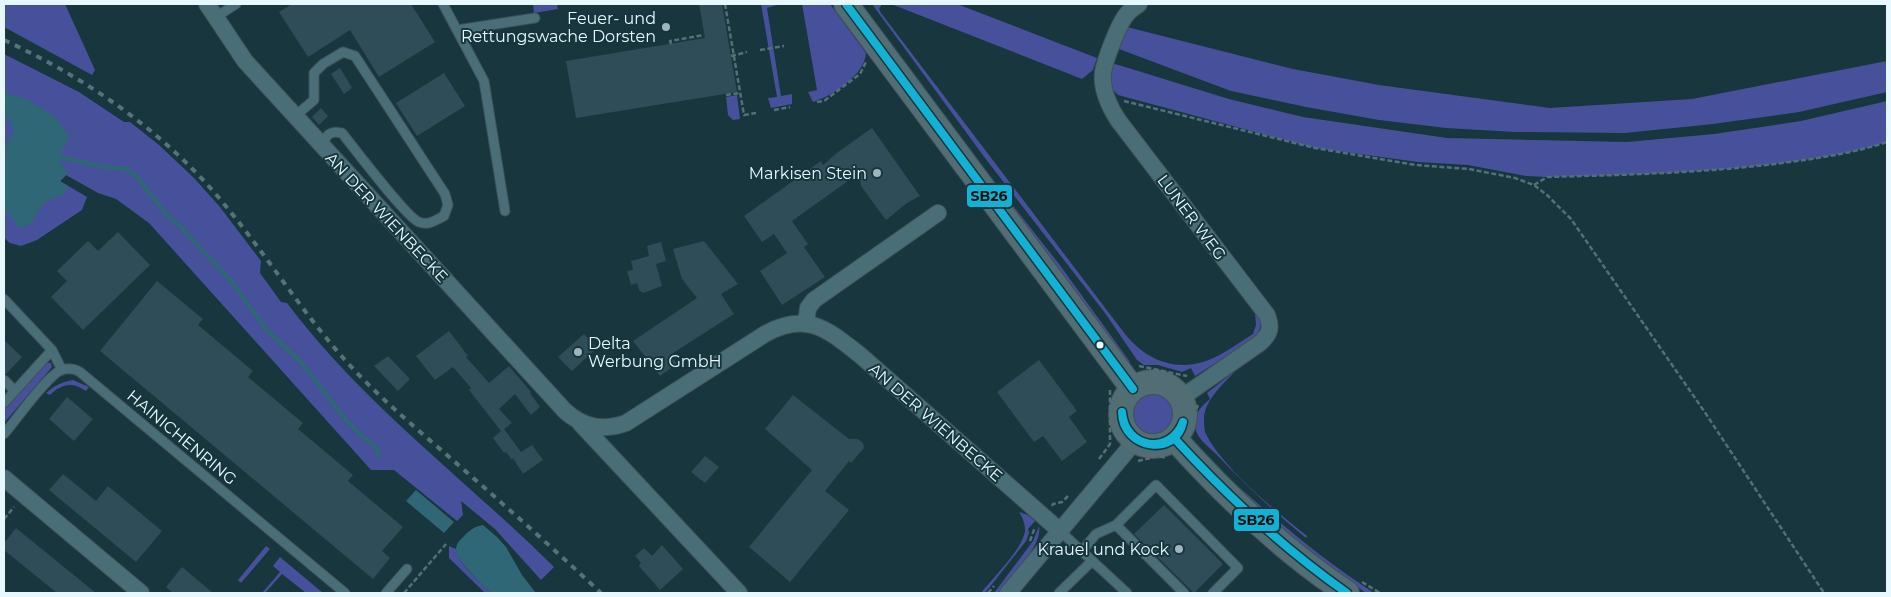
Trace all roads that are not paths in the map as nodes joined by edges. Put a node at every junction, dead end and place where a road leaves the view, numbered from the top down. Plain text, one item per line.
1 (236, 4) edge
2 (443, 4) edge
3 (846, 4) edge
4 (1139, 4) edge
5 (211, 10) edge
6 (535, 18) dead end
7 (457, 30) junction
8 (295, 116) junction
9 (321, 146) junction
10 (505, 211) dead end
11 (938, 213) dead end
12 (4, 299) edge
13 (806, 323) junction
14 (52, 350) junction
15 (62, 370) junction
16 (4, 380) edge
17 (1133, 389) junction
18 (15, 391) junction
19 (1191, 393) junction
20 (4, 403) edge
21 (578, 421) junction
22 (4, 434) edge
23 (1180, 444) junction
24 (1134, 451) junction
25 (4, 478) edge
26 (1116, 525) junction
27 (1060, 531) junction
28 (1082, 551) junction
29 (1092, 561) junction
30 (407, 569) dead end
31 (1353, 586) edge
32 (141, 593) edge
33 (345, 593) edge
34 (386, 593) edge
35 (739, 593) edge
36 (1008, 593) edge
37 (1059, 593) edge
38 (1127, 593) edge
39 (1184, 593) edge
40 (1213, 593) edge

1 - 5 lane
2 - 7 lane
3 - 17 street
4 - 19 street, LUNER WEG
5 - 8 street, AN DER WIENBECKE
6 - 7 lane
7 - 10 lane
8 - 9 street, AN DER WIENBECKE
8 - 9 lane
9 - 21 street, AN DER WIENBECKE
11 - 13 street
12 - 14 lane
13 - 21 street, AN DER WIENBECKE
13 - 27 street, AN DER WIENBECKE
14 - 15 lane
14 - 18 lane
15 - 22 lane
15 - 33 lane, HAINICHENRING
16 - 18 lane
17 - 19 street
17 - 24 street
18 - 20 lane
19 - 23 street
21 - 35 street, AN DER WIENBECKE
23 - 24 street
23 - 31 street
24 - 27 street
25 - 32 street
26 - 28 lane
26 - 39 lane
26 - 40 lane
27 - 28 lane
27 - 36 street
28 - 29 lane
29 - 37 lane
29 - 38 lane
30 - 34 lane

